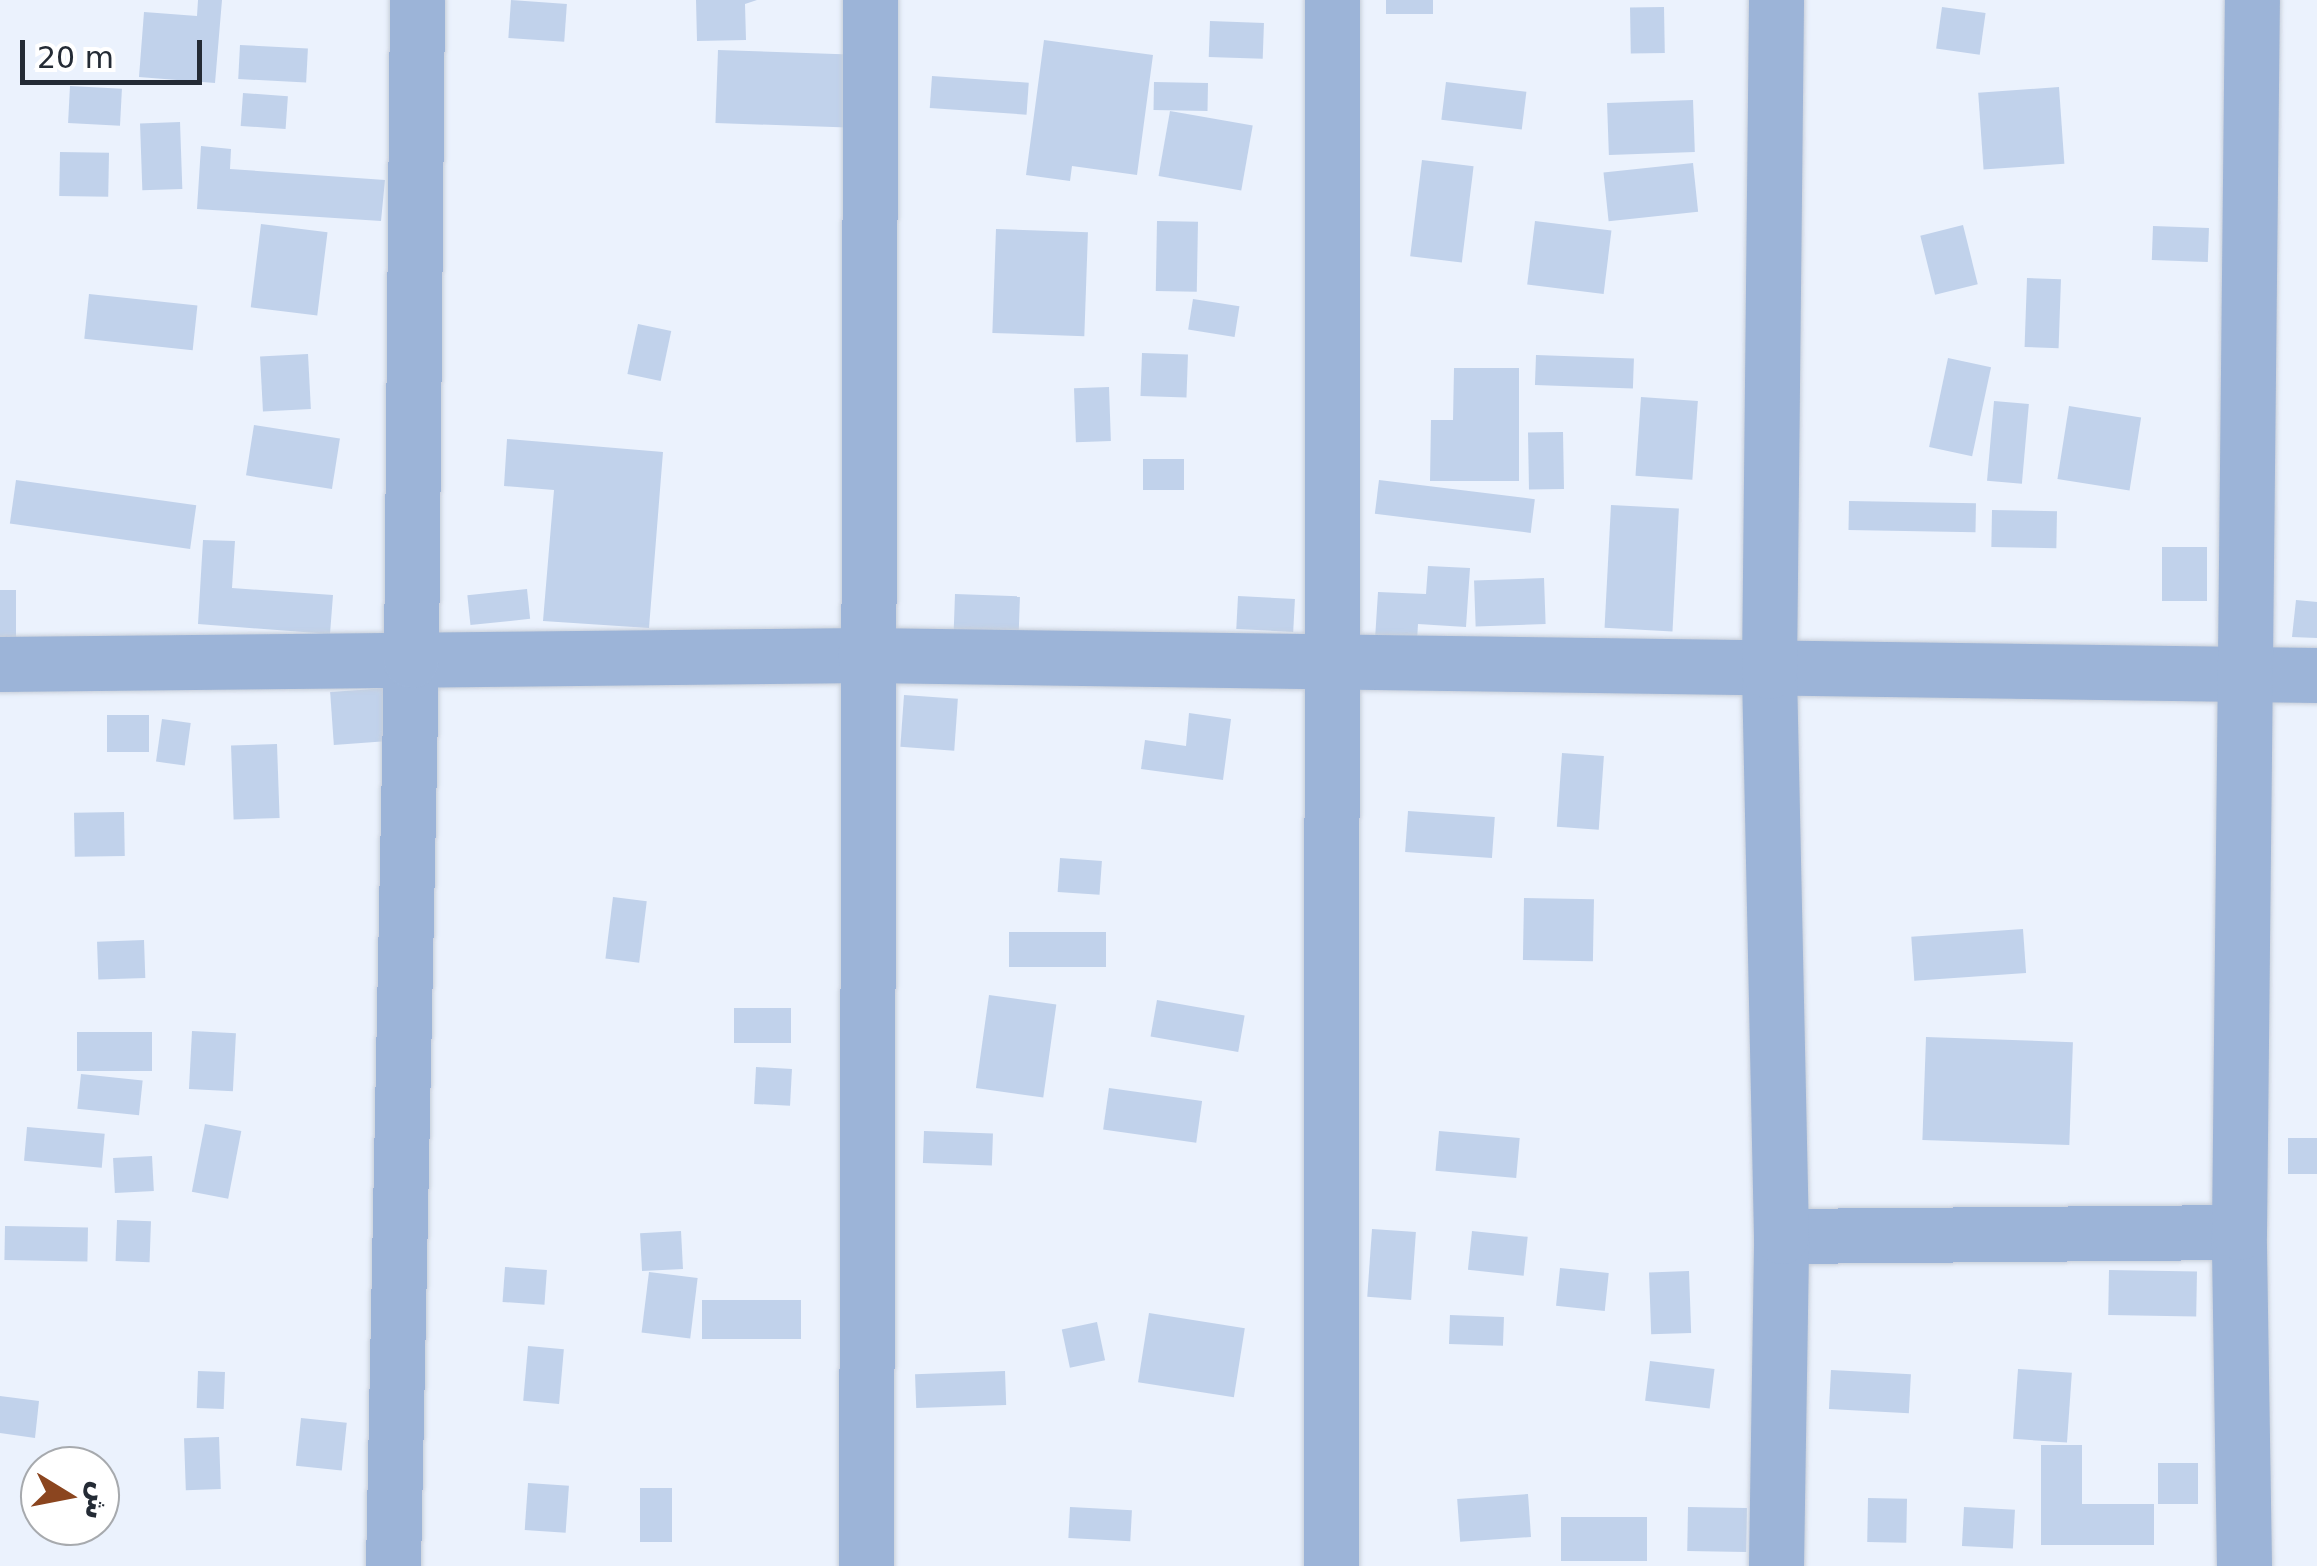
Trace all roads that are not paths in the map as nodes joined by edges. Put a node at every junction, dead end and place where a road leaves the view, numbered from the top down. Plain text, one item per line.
1 (417, 0) edge
2 (870, 0) edge
3 (1332, 0) edge
4 (1776, 0) edge
5 (2252, 0) edge
6 (865, 656) junction
7 (411, 660) junction
8 (1332, 661) junction
9 (0, 664) edge
10 (1769, 671) junction
11 (2243, 674) junction
12 (2317, 675) edge
13 (2239, 1232) junction
14 (1780, 1236) junction
15 (393, 1566) edge
16 (866, 1566) edge
17 (1331, 1566) edge
18 (1776, 1566) edge
19 (2244, 1566) edge

1 - 7 street
2 - 6 street
3 - 8 street
4 - 10 street
5 - 11 street
6 - 7 street
6 - 8 street
6 - 16 street
7 - 9 street
7 - 15 street
8 - 10 street
8 - 17 street
10 - 11 street
10 - 14 street
11 - 12 street
11 - 13 street
13 - 14 street
13 - 19 street
14 - 18 street

